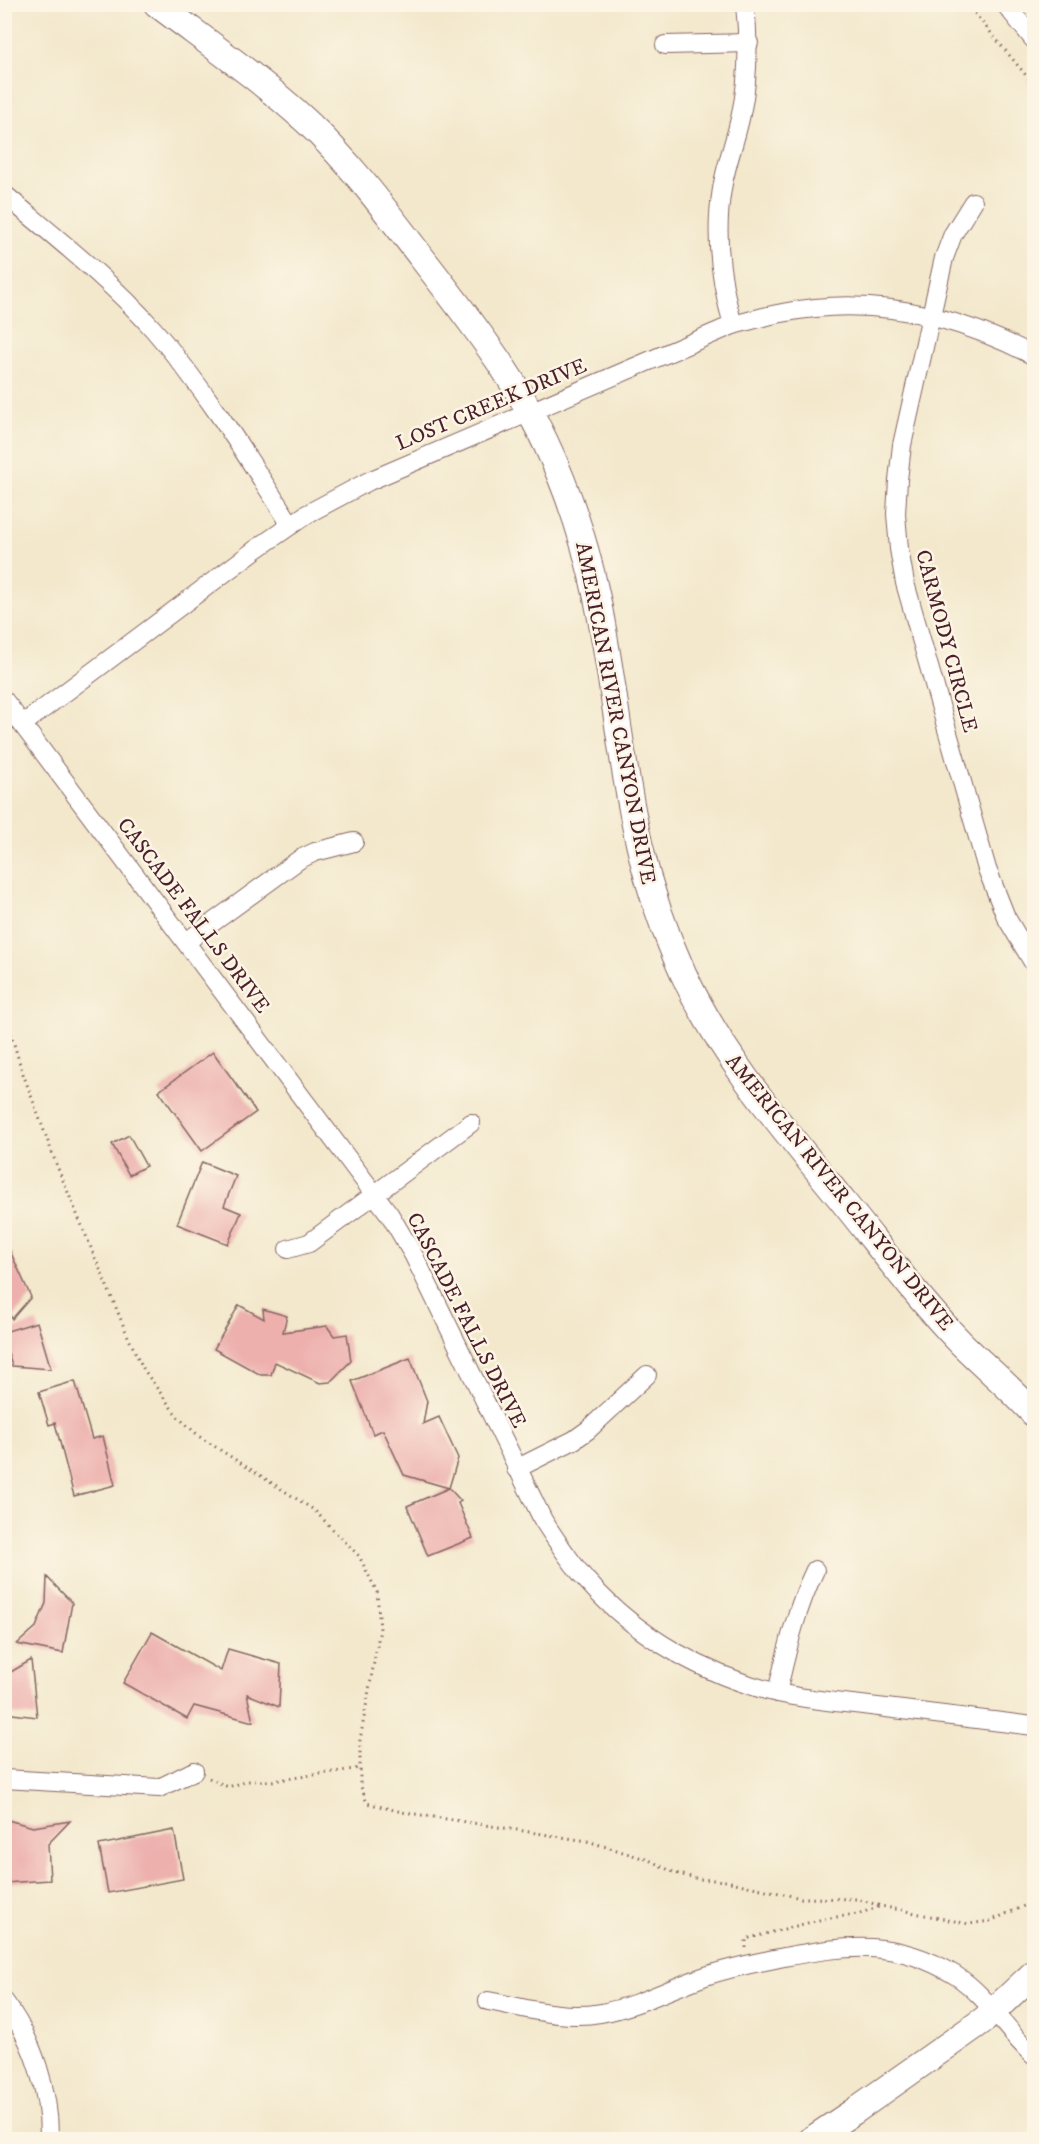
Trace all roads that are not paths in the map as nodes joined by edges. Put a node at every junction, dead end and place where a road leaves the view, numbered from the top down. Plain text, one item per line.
1 (157, 4) edge
2 (745, 4) edge
3 (1005, 4) edge
4 (1035, 40) edge
5 (749, 43) junction
6 (664, 45) dead end
7 (4, 194) edge
8 (973, 202) dead end
9 (931, 315) junction
10 (733, 326) junction
11 (1035, 356) edge
12 (529, 412) junction
13 (291, 525) junction
14 (4, 700) edge
15 (22, 724) junction
16 (354, 842) dead end
17 (186, 942) junction
18 (1035, 964) edge
19 (471, 1123) dead end
20 (375, 1195) junction
21 (288, 1249) dead end
22 (647, 1375) dead end
23 (1035, 1414) edge
24 (516, 1469) junction
25 (815, 1570) dead end
26 (777, 1693) junction
27 (1035, 1726) edge
28 (194, 1771) road end
29 (4, 1779) edge
30 (1035, 1973) edge
31 (4, 2001) edge
32 (488, 2001) dead end
33 (995, 2011) junction
34 (1035, 2056) edge
35 (819, 2137) edge
36 (49, 2139) edge

1 - 12 street, AMERICAN RIVER CANYON DRIVE
2 - 5 street
3 - 4 street
5 - 6 street
5 - 10 street
7 - 13 street
8 - 9 street, CARMODY CIRCLE
9 - 10 street, LOST CREEK DRIVE
9 - 11 street, LOST CREEK DRIVE
9 - 18 street, CARMODY CIRCLE
10 - 12 street, LOST CREEK DRIVE
12 - 13 street, LOST CREEK DRIVE
12 - 23 street, AMERICAN RIVER CANYON DRIVE
13 - 15 street, LOST CREEK DRIVE
14 - 15 street, CASCADE FALLS DRIVE
15 - 17 street, CASCADE FALLS DRIVE
16 - 17 street
17 - 20 street, CASCADE FALLS DRIVE
19 - 20 street
20 - 21 street
20 - 24 street, CASCADE FALLS DRIVE
22 - 24 street
24 - 26 street, CASCADE FALLS DRIVE
25 - 26 street
26 - 27 street, CASCADE FALLS DRIVE
28 - 29 street
30 - 33 street
31 - 36 street
32 - 33 street
33 - 34 street
33 - 35 street

